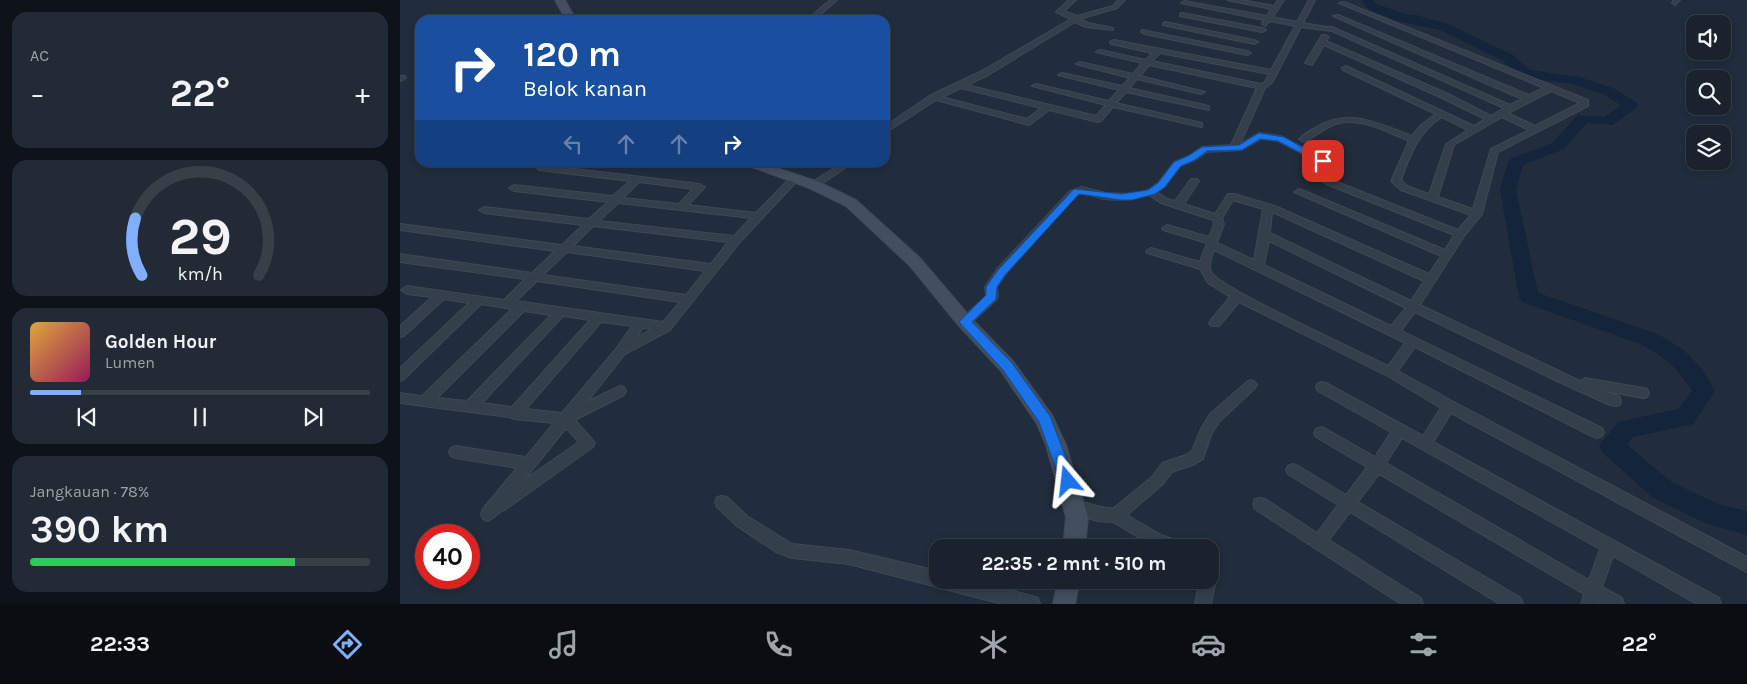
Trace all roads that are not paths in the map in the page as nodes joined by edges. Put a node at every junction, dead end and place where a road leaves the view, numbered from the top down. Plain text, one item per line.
1 (560, 0) edge
2 (834, 0) edge
3 (1073, 0) edge
4 (1122, 0) edge
5 (1230, 0) edge
6 (1281, 0) edge
7 (1312, 0) edge
8 (1343, 1) edge
9 (1184, 3) dead end
10 (1276, 8) junction
11 (1182, 14) dead end
12 (567, 15) edge
13 (816, 15) edge
14 (1336, 16) junction
15 (1075, 19) junction
16 (1269, 19) junction
17 (1300, 23) junction
18 (1165, 24) dead end
19 (1111, 29) dead end
20 (1329, 29) junction
21 (1262, 30) junction
22 (1145, 32) dead end
23 (1114, 42) dead end
24 (1254, 42) junction
25 (1322, 42) junction
26 (1155, 51) junction
27 (1100, 52) dead end
28 (1247, 53) junction
29 (1147, 62) junction
30 (1309, 63) dead end
31 (1080, 64) dead end
32 (1239, 66) junction
33 (1346, 68) dead end
34 (1273, 73) junction
35 (1062, 75) dead end
36 (1135, 77) junction
37 (959, 85) junction
38 (1036, 86) dead end
39 (1262, 87) junction
40 (1550, 88) junction
41 (1125, 90) junction
42 (1201, 92) dead end
43 (934, 97) junction
44 (1530, 98) junction
45 (1112, 104) junction
46 (1047, 107) junction
47 (1206, 108) dead end
48 (1510, 108) junction
49 (1501, 113) junction
50 (1442, 114) junction
51 (1491, 119) junction
52 (1199, 126) dead end
53 (890, 127) edge
54 (1473, 129) junction
55 (1536, 130) junction
56 (1303, 139) dead end
57 (1412, 139) junction
58 (1234, 148) junction
59 (760, 167) edge
60 (842, 167) edge
61 (542, 168) dead end
62 (794, 178) junction
63 (636, 179) junction
64 (1194, 181) dead end
65 (814, 185) junction
66 (514, 188) dead end
67 (1151, 192) junction
68 (1299, 192) dead end
69 (689, 198) junction
70 (1432, 199) junction
71 (615, 200) junction
72 (1178, 205) junction
73 (681, 207) junction
74 (1268, 208) junction
75 (484, 210) dead end
76 (730, 212) junction
77 (1477, 214) junction
78 (758, 216) junction
79 (1217, 218) junction
80 (592, 222) junction
81 (400, 227) edge
82 (1167, 228) dead end
83 (1460, 234) junction
84 (1265, 235) junction
85 (736, 240) junction
86 (1211, 242) junction
87 (566, 248) junction
88 (1151, 251) dead end
89 (1448, 255) junction
90 (400, 258) edge
91 (1258, 266) junction
92 (1205, 267) junction
93 (713, 268) junction
94 (535, 277) junction
95 (1432, 280) junction
96 (402, 291) edge
97 (443, 294) junction
98 (1237, 296) junction
99 (480, 299) junction
100 (689, 299) junction
101 (506, 304) junction
102 (522, 306) junction
103 (1413, 307) junction
104 (561, 311) junction
105 (599, 317) junction
106 (965, 322) junction
107 (1215, 322) dead end
108 (640, 323) junction
109 (666, 327) junction
110 (1393, 332) junction
111 (400, 333) edge
112 (1413, 342) junction
113 (620, 352) junction
114 (1390, 372) junction
115 (400, 376) edge
116 (1563, 379) junction
117 (1251, 385) dead end
118 (1322, 387) dead end
119 (620, 391) dead end
120 (1643, 393) dead end
121 (400, 398) edge
122 (425, 401) junction
123 (1615, 401) dead end
124 (1448, 406) junction
125 (469, 408) junction
126 (514, 414) junction
127 (565, 420) junction
128 (1399, 430) junction
129 (1597, 432) dead end
130 (1321, 433) dead end
131 (1425, 444) junction
132 (456, 452) dead end
133 (530, 464) junction
134 (1377, 465) junction
135 (1293, 470) dead end
136 (722, 502) dead end
137 (1260, 504) dead end
138 (1348, 505) junction
139 (1075, 507) junction
140 (1115, 515) junction
141 (1075, 539) edge
142 (1154, 539) edge
143 (1319, 542) junction
144 (1609, 546) junction
145 (1747, 564) edge
146 (929, 577) edge
147 (974, 589) edge
148 (1067, 589) edge
149 (1206, 589) edge
150 (1591, 597) edge
151 (1032, 604) edge
152 (1064, 604) edge
153 (1203, 604) edge
154 (1415, 604) edge
155 (1515, 604) edge
156 (1616, 604) edge
157 (1713, 604) edge

1 - 12 street
2 - 13 street
3 - 15 street
4 - 15 street
5 - 10 street
6 - 10 street
7 - 17 street
8 - 14 street
8 - 40 street
9 - 16 street
10 - 16 street
11 - 21 street
14 - 20 street
14 - 44 street
15 - 19 street
15 - 37 street
16 - 17 street
16 - 21 street
17 - 20 street
17 - 34 street
18 - 24 street
20 - 25 street
20 - 48 street
21 - 24 street
22 - 28 street
23 - 26 street
24 - 28 street
25 - 30 street
25 - 51 street
26 - 29 street
26 - 32 street
27 - 29 street
28 - 32 street
29 - 36 street
29 - 39 street
31 - 36 street
32 - 34 street
33 - 50 street
34 - 39 street
35 - 41 street
36 - 41 street
36 - 42 street
37 - 43 street
37 - 46 street
38 - 45 street
39 - 58 street
40 - 44 street
40 - 55 street
41 - 45 street
41 - 47 street
43 - 46 street
43 - 53 street
44 - 48 street
45 - 46 street
45 - 52 street
48 - 49 street
49 - 51 street
49 - 55 street
50 - 54 street
50 - 57 street
51 - 54 street
54 - 70 street
55 - 77 street
56 - 57 street
57 - 70 street
58 - 67 street
58 - 83 street
59 - 62 street
60 - 65 street
61 - 63 street
62 - 65 street
62 - 78 street
63 - 69 street
63 - 71 street
64 - 72 street
65 - 106 street
66 - 71 street
67 - 72 street
67 - 106 street
68 - 89 street
69 - 73 street
69 - 76 street
70 - 77 street
71 - 73 street
71 - 80 street
72 - 79 street
73 - 76 street
74 - 79 street
74 - 84 street
74 - 95 street
75 - 80 street
76 - 78 street
77 - 83 street
78 - 85 street
79 - 86 street
80 - 85 street
80 - 87 street
81 - 87 street
82 - 86 street
83 - 89 street
84 - 91 street
84 - 103 street
85 - 93 street
86 - 91 street
86 - 92 street
87 - 93 street
87 - 94 street
88 - 92 street
89 - 95 street
90 - 94 street
91 - 110 street
92 - 98 street
93 - 100 street
94 - 100 street
94 - 101 street
95 - 103 street
96 - 97 street
97 - 99 street
97 - 111 street
98 - 107 street
98 - 114 street
99 - 101 street
99 - 115 street
100 - 109 street
101 - 102 street
102 - 104 street
102 - 122 street
103 - 110 street
103 - 116 street
104 - 105 street
104 - 125 street
105 - 108 street
105 - 126 street
106 - 139 street
108 - 109 street
108 - 113 street
109 - 113 street
110 - 112 street
112 - 114 street
112 - 129 street
113 - 127 street
114 - 124 street
116 - 120 street
116 - 123 street
117 - 140 street
118 - 128 street
119 - 127 street
121 - 122 street
122 - 125 street
124 - 131 street
124 - 145 street
125 - 126 street
126 - 127 street
127 - 133 street
127 - 133 street
128 - 131 street
128 - 134 street
130 - 134 street
131 - 144 street
132 - 133 street
134 - 138 street
134 - 150 street
135 - 138 street
136 - 146 street
137 - 143 street
138 - 143 street
138 - 155 street
139 - 140 street
139 - 141 street
140 - 142 street
143 - 154 street
144 - 150 street
144 - 157 street
147 - 151 street
148 - 152 street
149 - 153 street
150 - 156 street

